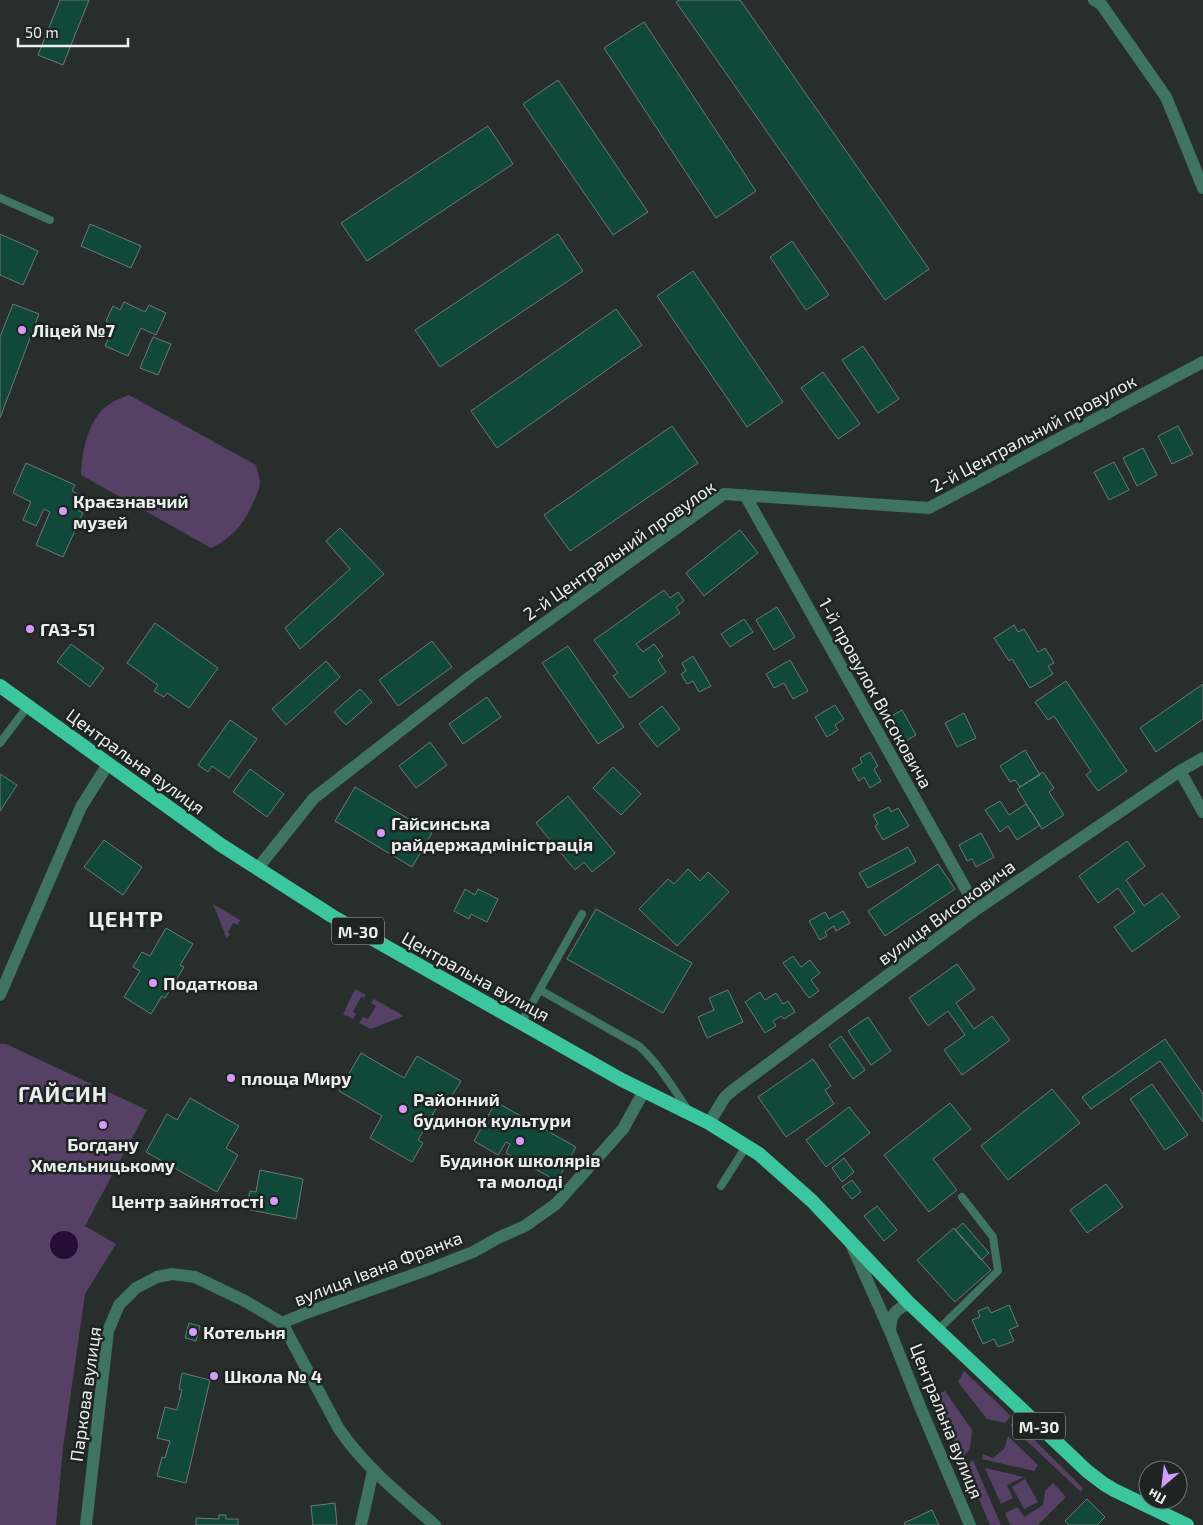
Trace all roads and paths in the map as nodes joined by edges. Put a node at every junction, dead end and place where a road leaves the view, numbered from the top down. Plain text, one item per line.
1 (1094, 0) edge
2 (1203, 188) edge
3 (0, 198) edge
4 (50, 220) dead end
5 (1203, 362) edge
6 (745, 495) junction
7 (0, 686) edge
8 (28, 706) junction
9 (0, 743) edge
10 (1203, 758) edge
11 (108, 764) junction
12 (1180, 771) junction
13 (1203, 812) edge
14 (257, 869) junction
15 (977, 909) junction
16 (582, 914) dead end
17 (540, 990) junction
18 (0, 995) edge
19 (521, 1023) junction
20 (644, 1091) junction
21 (690, 1113) junction
22 (709, 1123) junction
23 (747, 1145) junction
24 (720, 1186) dead end
25 (962, 1197) dead end
26 (849, 1239) junction
27 (909, 1303) junction
28 (282, 1324) junction
29 (938, 1330) junction
30 (890, 1331) junction
31 (373, 1470) junction
32 (86, 1525) edge
33 (361, 1525) edge
34 (435, 1525) edge
35 (970, 1525) edge
36 (1187, 1525) edge

1 - 2 street
3 - 4 lane
5 - 6 street, 2-й Центральний провулок
6 - 14 street, 2-й Центральний провулок
6 - 15 street, 1-й провулок Високовича
7 - 8 highway, Центральна вулиця / М-30
8 - 9 lane
8 - 11 highway, Центральна вулиця / М-30
10 - 12 street, вулиця Високовича
11 - 14 highway, Центральна вулиця / М-30
11 - 18 street
12 - 13 street
12 - 15 street, вулиця Високовича
14 - 19 highway, Центральна вулиця / М-30
15 - 22 street, вулиця Високовича
16 - 17 lane
17 - 19 lane
17 - 21 lane
19 - 20 highway, Центральна вулиця / М-30
20 - 21 highway, Центральна вулиця / М-30
20 - 28 street, вулиця Івана Франка
21 - 22 highway, Центральна вулиця / М-30
22 - 23 highway, Центральна вулиця / М-30
23 - 24 lane
23 - 26 highway, Центральна вулиця / М-30
25 - 29 lane
26 - 27 highway, М-30
26 - 30 street, Центральна вулиця
27 - 29 highway, М-30
27 - 30 street, Центральна вулиця
28 - 31 street, вулиця Івана Франка
28 - 32 street, Паркова вулиця
29 - 36 highway, М-30
30 - 35 street, Центральна вулиця
31 - 33 street
31 - 34 street, вулиця Івана Франка

